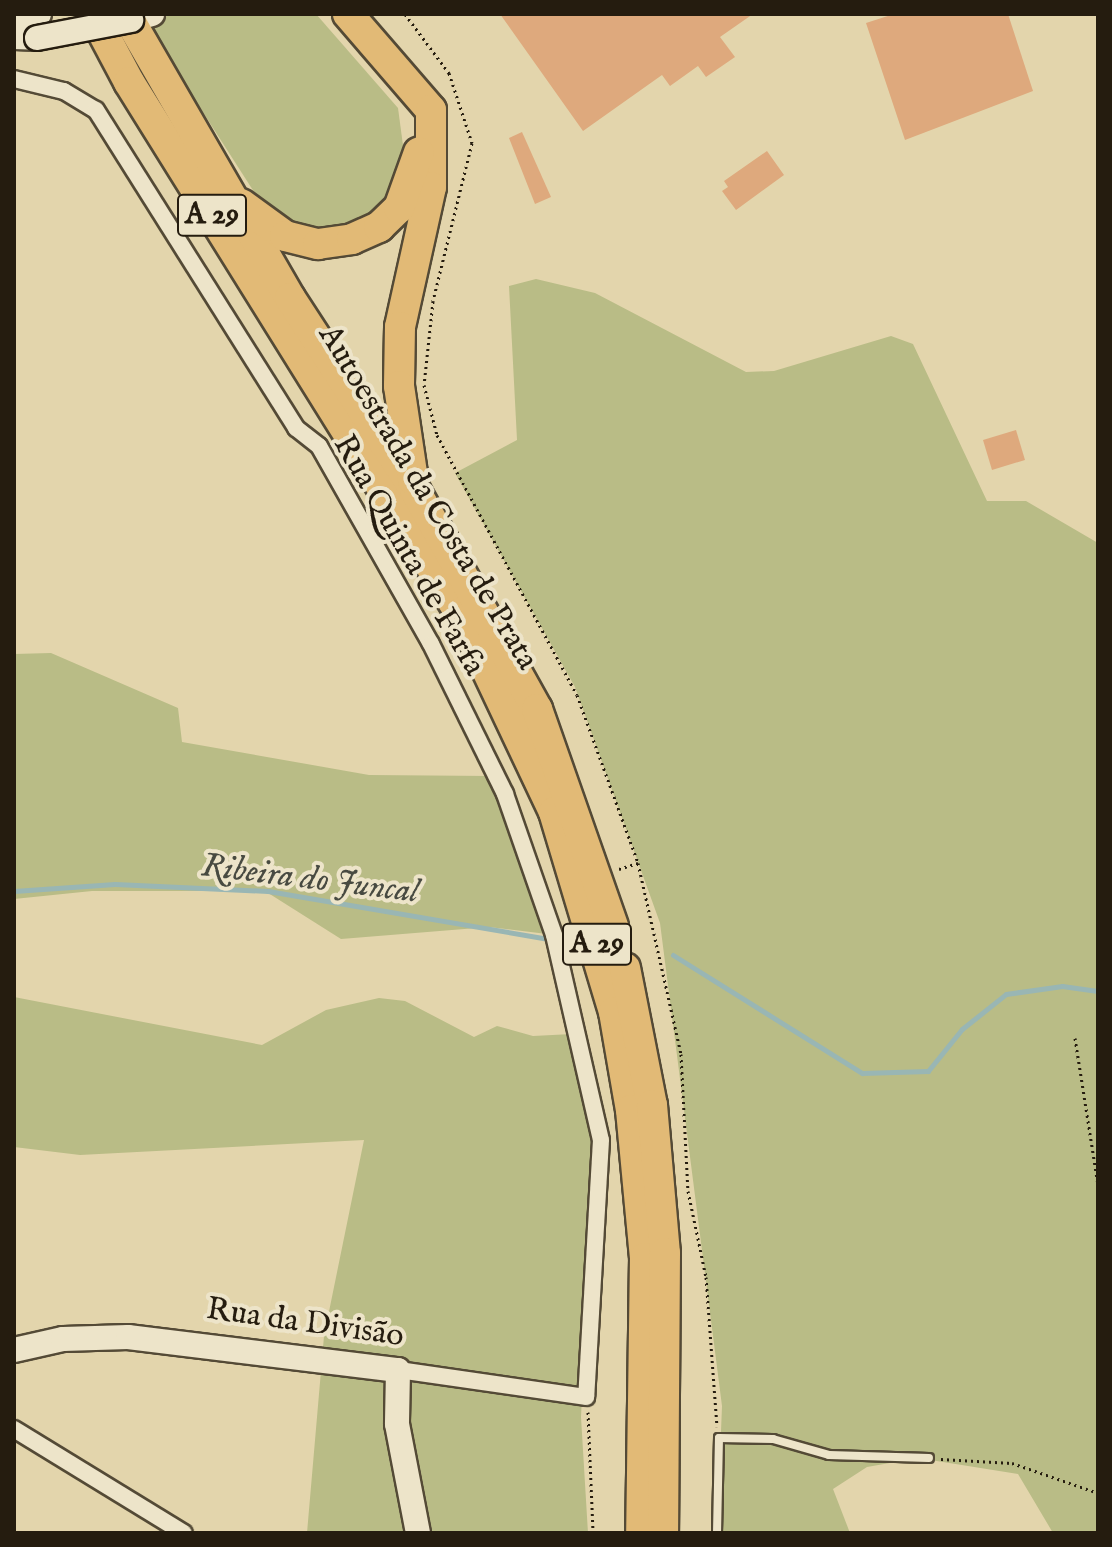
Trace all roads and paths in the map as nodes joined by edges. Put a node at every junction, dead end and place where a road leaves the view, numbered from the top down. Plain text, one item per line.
1 (14, 14) edge
2 (93, 14) edge
3 (126, 14) edge
4 (152, 14) edge
5 (329, 14) edge
6 (348, 14) edge
7 (405, 14) edge
8 (31, 26) edge
9 (14, 79) edge
10 (232, 198) junction
11 (415, 490) junction
12 (638, 863) junction
13 (619, 869) dead end
14 (1075, 1038) dead end
15 (1098, 1185) edge
16 (14, 1350) edge
17 (398, 1370) junction
18 (586, 1397) junction
19 (14, 1429) edge
20 (719, 1438) junction
21 (929, 1458) joint
22 (1098, 1493) edge
23 (184, 1533) edge
24 (418, 1533) edge
25 (593, 1533) edge
26 (641, 1533) edge
27 (663, 1533) edge
28 (717, 1533) edge

1 - 8 street
2 - 26 highway, Autoestrada da Costa de Prata / A 29
3 - 10 highway, Autoestrada da Costa de Prata / A 29
4 - 8 street, bridge
5 - 10 highway
6 - 11 highway
7 - 12 path
9 - 18 street, Rua Quinta de Farfa
10 - 11 highway, Autoestrada da Costa de Prata / A 29
11 - 27 highway, Autoestrada da Costa de Prata / A 29
12 - 13 path
12 - 20 path
14 - 15 path
16 - 17 street, Rua da Divisão
17 - 18 street, Rua da Divisão
17 - 24 street
18 - 25 path
19 - 23 street
20 - 21 lane
20 - 28 lane
21 - 22 path

